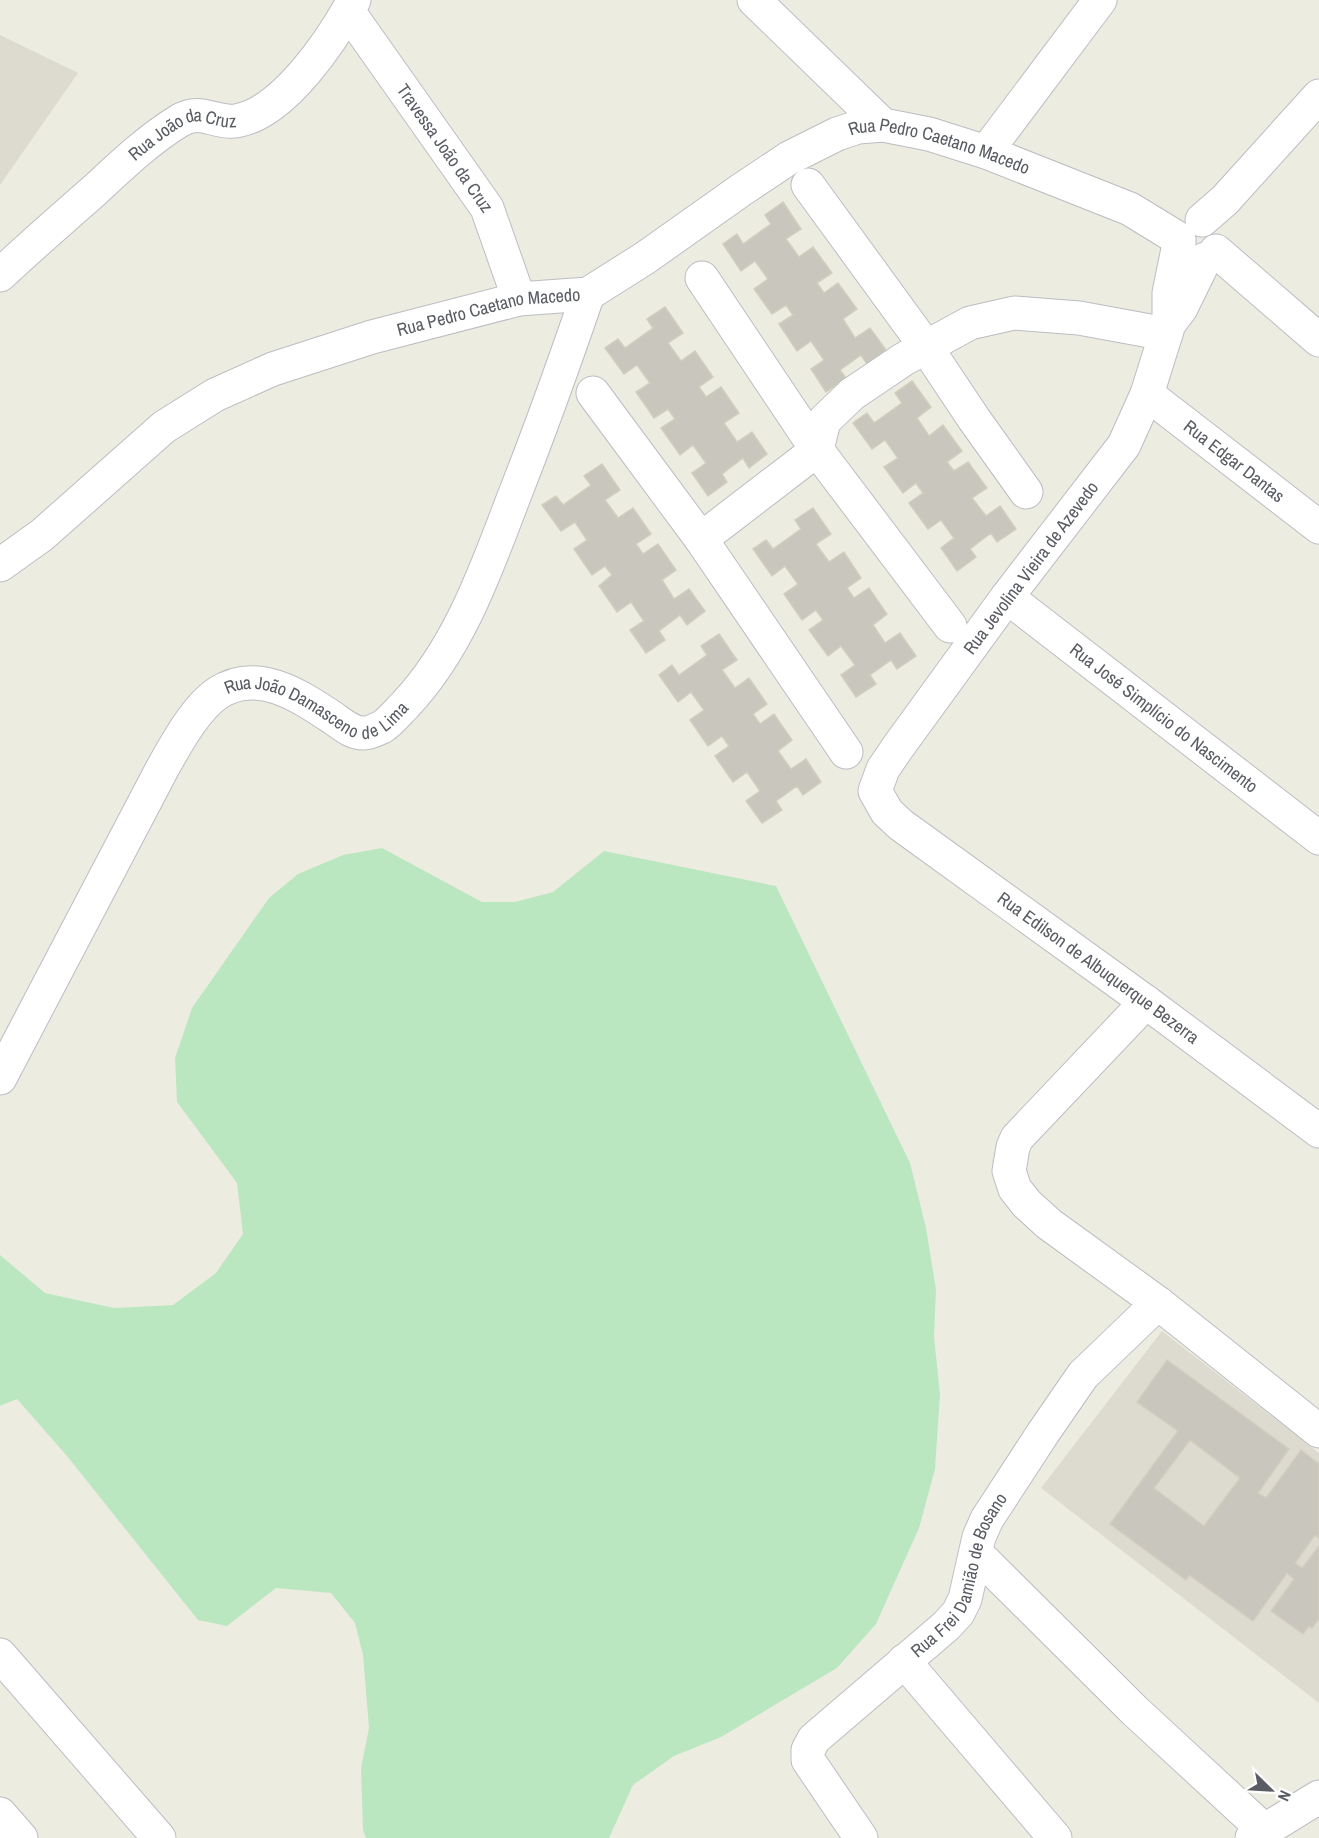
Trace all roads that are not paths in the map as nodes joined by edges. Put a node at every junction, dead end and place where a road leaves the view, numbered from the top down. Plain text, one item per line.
1 (754, 0) edge
2 (1100, 0) edge
3 (351, 5) edge
4 (1319, 96) edge
5 (883, 125) junction
6 (986, 152) junction
7 (808, 185) dead end
8 (1202, 232) junction
9 (0, 275) edge
10 (702, 278) dead end
11 (588, 294) junction
12 (519, 299) junction
13 (1313, 324) edge
14 (1167, 329) junction
15 (926, 347) junction
16 (593, 393) dead end
17 (1147, 394) junction
18 (817, 450) junction
19 (1026, 492) dead end
20 (1319, 527) edge
21 (701, 539) junction
22 (0, 565) edge
23 (1008, 597) junction
24 (950, 626) dead end
25 (846, 752) dead end
26 (880, 801) joint
27 (1319, 838) edge
28 (1146, 1002) junction
29 (0, 1078) edge
30 (1319, 1131) edge
31 (1158, 1303) junction
32 (1319, 1431) edge
33 (976, 1554) junction
34 (0, 1655) edge
35 (904, 1661) junction
36 (1319, 1797) edge
37 (0, 1814) edge
38 (1258, 1834) edge
39 (21, 1838) edge
40 (159, 1838) edge
41 (861, 1838) edge
42 (1055, 1838) edge

1 - 5 street
2 - 6 street
3 - 9 street, Rua João da Cruz
3 - 12 street, Travessa João da Cruz
4 - 8 street, Rua Jevolina Vieira de Azevedo
5 - 6 street, Rua Pedro Caetano Macedo
5 - 11 street, Rua Pedro Caetano Macedo
6 - 8 street, Rua Pedro Caetano Macedo
7 - 15 street
8 - 13 street
8 - 14 street, Rua Jevolina Vieira de Azevedo
10 - 18 street
11 - 12 street, Rua Pedro Caetano Macedo
11 - 29 street, Rua João Damasceno de Lima
12 - 22 street, Rua Pedro Caetano Macedo
14 - 15 street
14 - 17 street, Rua Jevolina Vieira de Azevedo
15 - 18 street
15 - 19 street
16 - 21 street
17 - 20 street, Rua Edgar Dantas
17 - 23 street, Rua Jevolina Vieira de Azevedo
18 - 21 street
18 - 24 street
21 - 25 street
23 - 26 street, Rua Jevolina Vieira de Azevedo
23 - 27 street, Rua José Simplício do Nascimento
26 - 28 street, Rua Edilson de Albuquerque Bezerra
28 - 30 street, Rua Edilson de Albuquerque Bezerra
28 - 31 street
31 - 32 street
31 - 33 street, Rua Frei Damião de Bosano
33 - 35 street, Rua Frei Damião de Bosano
33 - 38 street
34 - 40 street
35 - 41 street, Rua Frei Damião de Bosano
35 - 42 street
36 - 38 street
37 - 39 street

